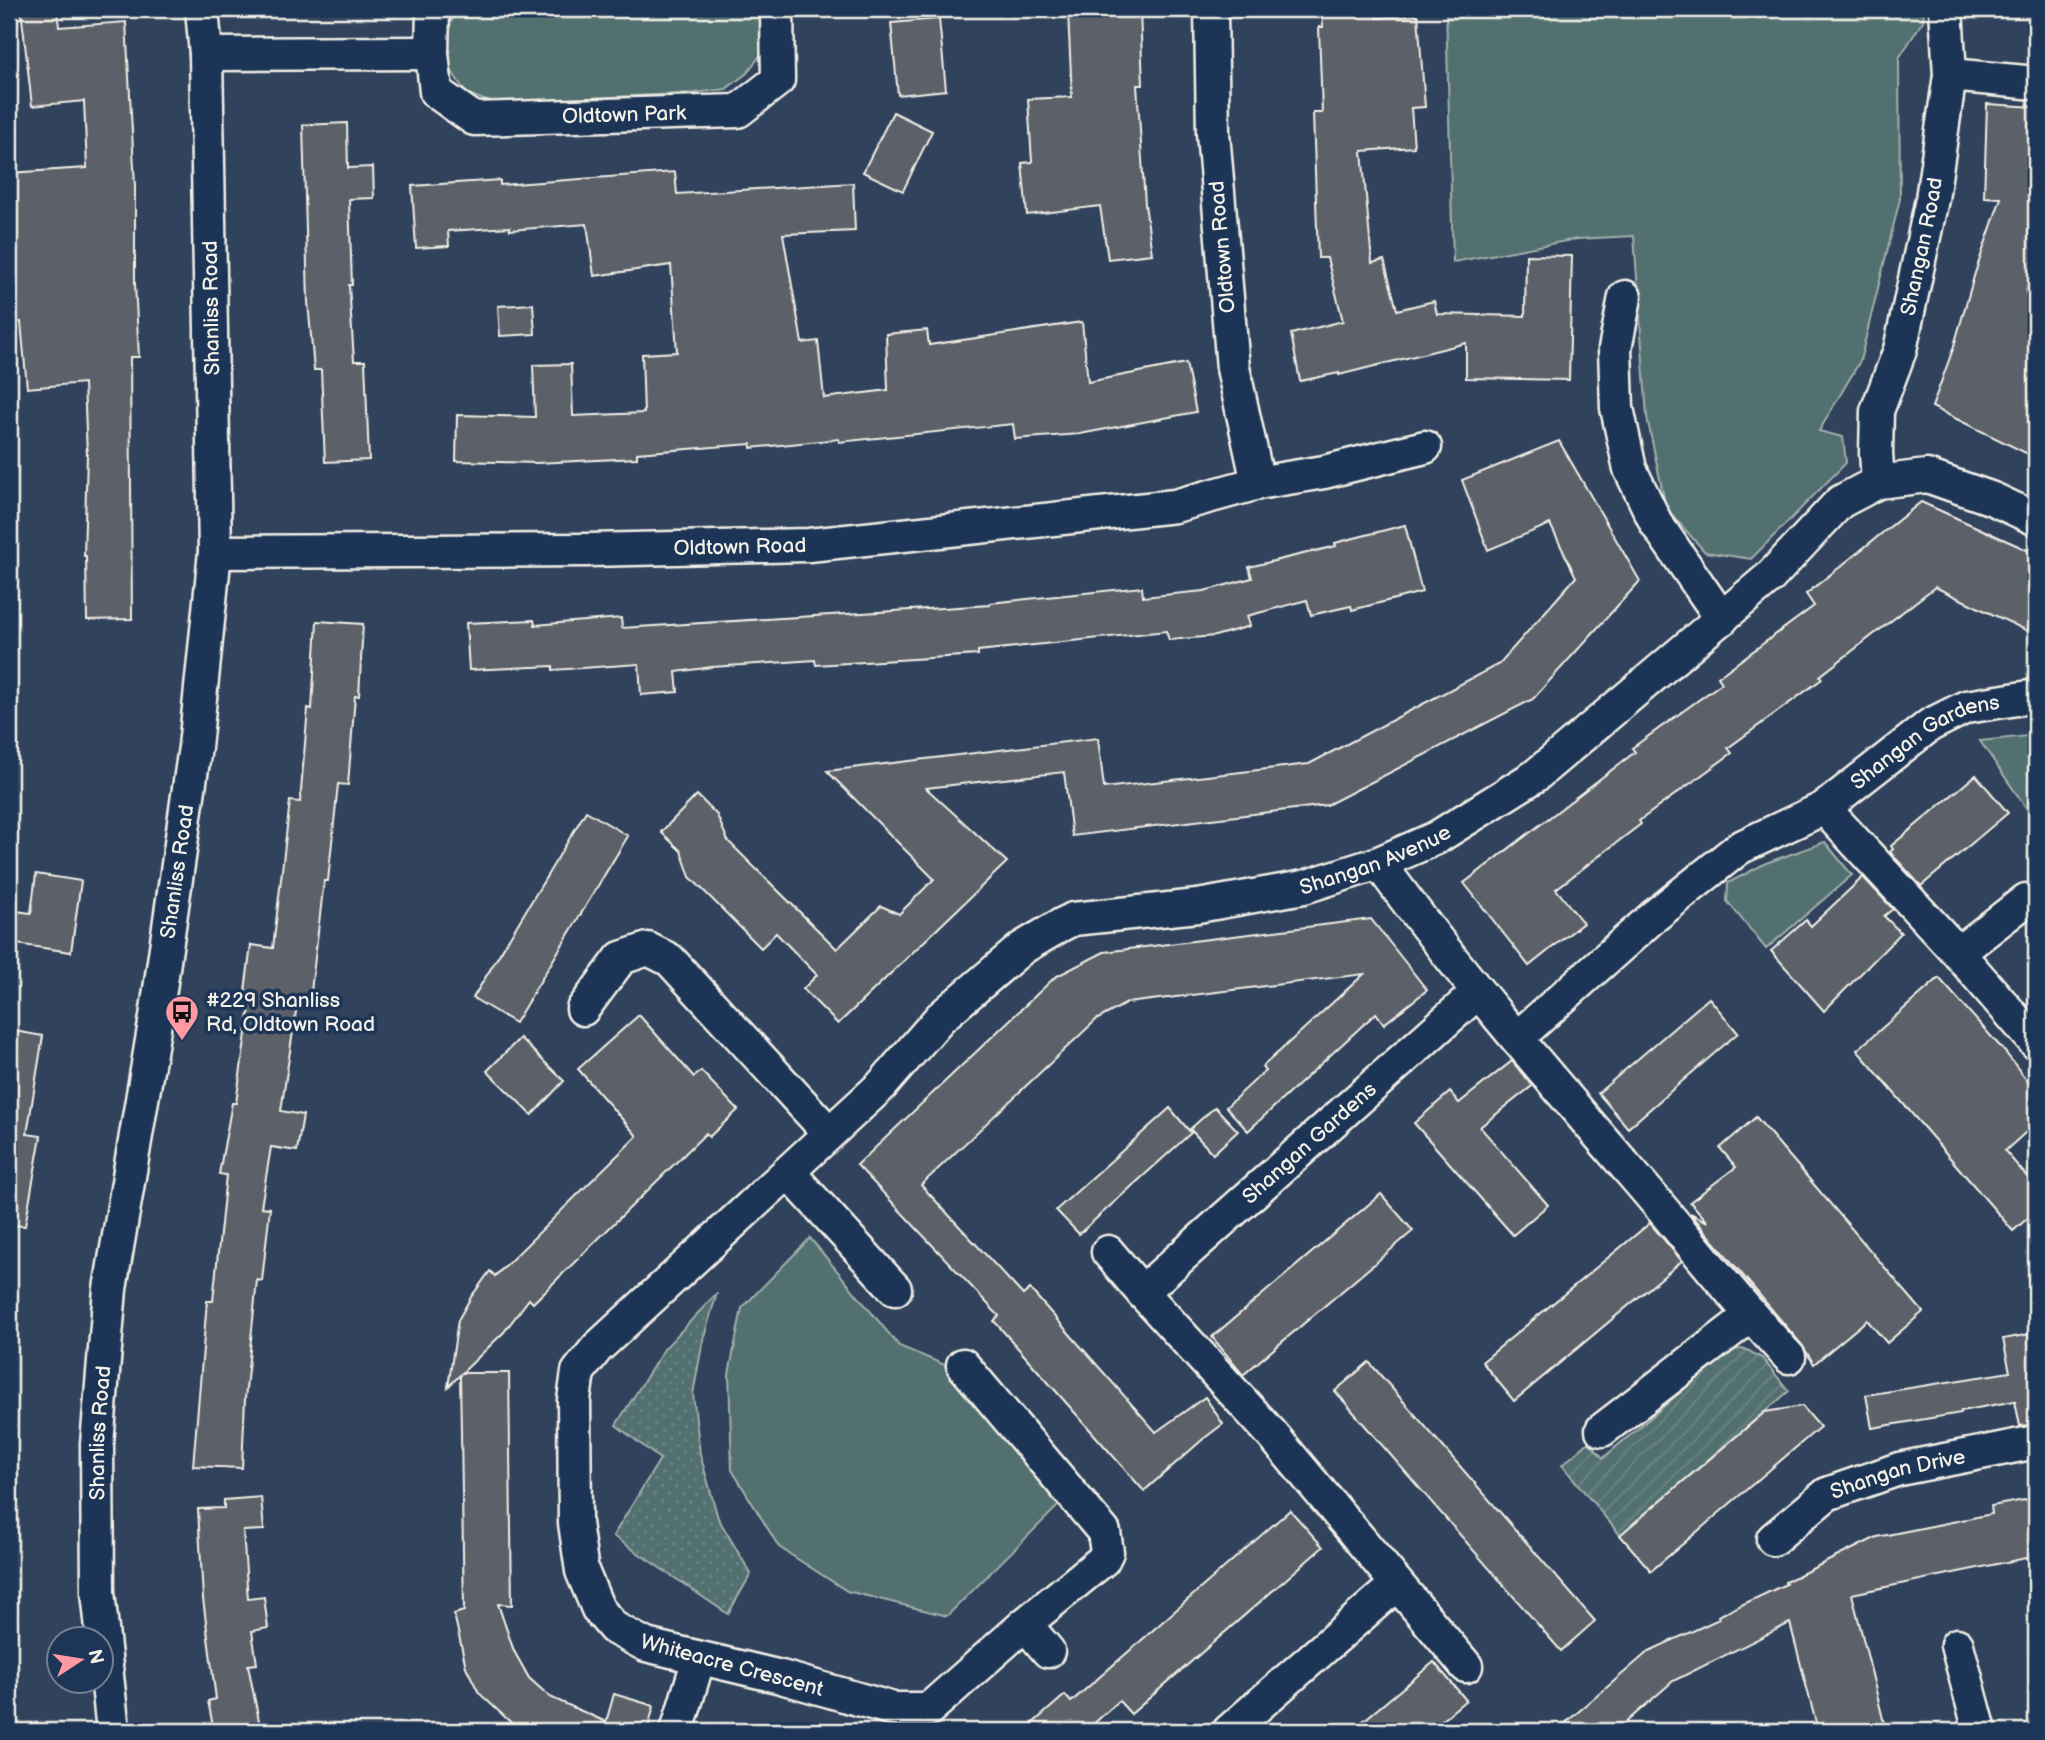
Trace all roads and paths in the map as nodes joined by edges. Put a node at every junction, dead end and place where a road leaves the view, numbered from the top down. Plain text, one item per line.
1 (202, 9) edge
2 (433, 9) edge
3 (777, 9) edge
4 (1211, 9) edge
5 (1946, 9) edge
6 (205, 54) junction
7 (432, 54) junction
8 (1950, 75) junction
9 (2036, 83) edge
10 (1625, 297) dead end
11 (1425, 447) dead end
12 (1878, 482) junction
13 (1258, 483) junction
14 (2036, 519) edge
15 (215, 552) junction
16 (1722, 619) junction
17 (2036, 696) edge
18 (1824, 808) junction
19 (1379, 863) junction
20 (2026, 900) dead end
21 (1958, 953) junction
22 (1476, 993) junction
23 (583, 1009) dead end
24 (1517, 1038) junction
25 (2036, 1043) edge
26 (829, 1133) junction
27 (789, 1173) junction
28 (1108, 1252) dead end
29 (895, 1289) dead end
30 (1142, 1292) junction
31 (1750, 1316) junction
32 (1789, 1357) dead end
33 (963, 1366) dead end
34 (1602, 1430) dead end
35 (2036, 1442) edge
36 (1773, 1539) dead end
37 (1397, 1584) junction
38 (1025, 1624) junction
39 (1956, 1645) dead end
40 (1048, 1651) dead end
41 (699, 1658) junction
42 (1466, 1666) dead end
43 (936, 1720) edge
44 (113, 1731) edge
45 (677, 1731) edge
46 (1229, 1731) edge
47 (1980, 1731) edge

1 - 6 street, Shanliss Road
2 - 7 street, Oldtown Park
3 - 7 street, Oldtown Park
4 - 13 street, Oldtown Road
5 - 8 street, Shangan Road
6 - 7 street
6 - 15 street, Shanliss Road
8 - 9 street
8 - 12 street, Shangan Road
10 - 16 street
11 - 13 street, Oldtown Road
12 - 14 street
12 - 16 street, Shangan Avenue
13 - 15 street, Oldtown Road
15 - 44 street, Shanliss Road
16 - 19 street, Shangan Avenue
17 - 18 street, Shangan Gardens
18 - 21 street
18 - 24 street, Shangan Gardens
19 - 22 street
19 - 26 street, Shangan Avenue
20 - 21 street
21 - 25 street
22 - 24 street
22 - 30 street, Shangan Gardens
23 - 26 street
24 - 31 street
26 - 27 street, Whiteacre Crescent
27 - 29 street
27 - 41 street, Whiteacre Crescent
28 - 30 street
30 - 37 street
31 - 32 street
31 - 34 street
33 - 38 street, Whiteacre Crescent
35 - 36 street, Shangan Drive
37 - 42 street
37 - 46 street
38 - 40 street
38 - 43 street, Whiteacre Crescent
39 - 47 street
41 - 43 street, Whiteacre Crescent
41 - 45 street

